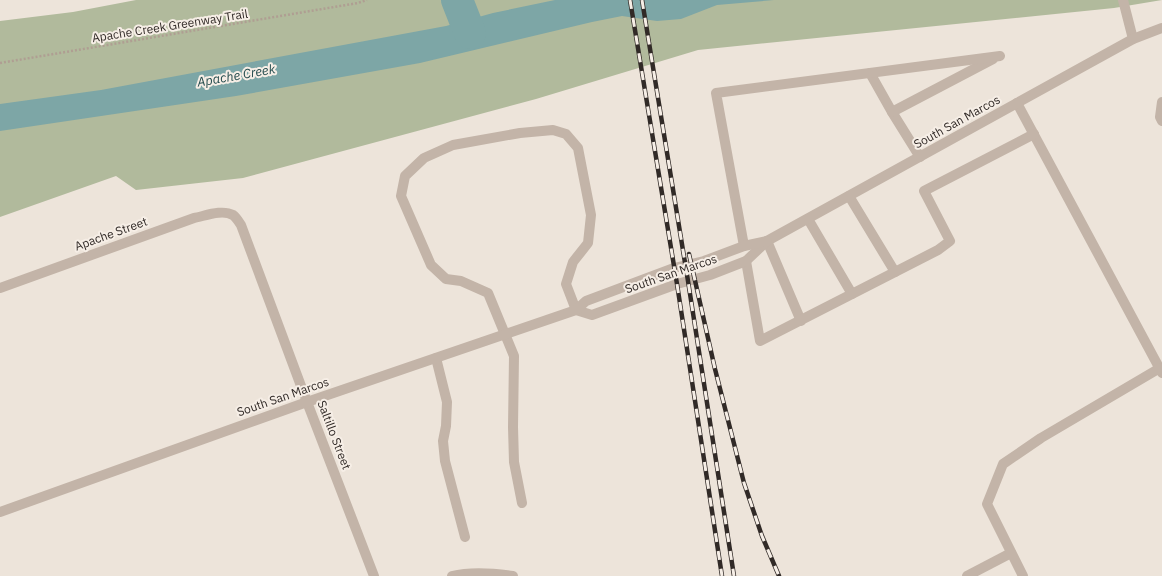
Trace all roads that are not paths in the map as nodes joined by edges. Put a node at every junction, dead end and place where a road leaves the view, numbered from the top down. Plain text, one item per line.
1 (1123, 0) edge
2 (1162, 28) edge
3 (1134, 39) junction
4 (870, 73) junction
5 (1162, 102) edge
6 (1018, 103) junction
7 (892, 112) junction
8 (1162, 121) edge
9 (1034, 134) junction
10 (920, 157) junction
11 (849, 196) junction
12 (233, 215) joint
13 (808, 219) junction
14 (767, 241) junction
15 (744, 246) junction
16 (746, 261) junction
17 (895, 272) junction
18 (0, 288) edge
19 (852, 294) junction
20 (576, 310) junction
21 (801, 321) junction
22 (504, 335) junction
23 (436, 358) junction
24 (1161, 371) edge
25 (307, 402) junction
26 (522, 503) dead end
27 (0, 512) edge
28 (465, 537) dead end
29 (1011, 553) junction
30 (374, 576) edge
31 (452, 576) edge
32 (513, 576) edge
33 (967, 576) edge
34 (1023, 576) edge

1 - 3 street
2 - 3 street, South San Marcos
3 - 6 street, South San Marcos
4 - 7 street
4 - 7 street
4 - 15 street
5 - 8 street
6 - 9 street
6 - 10 street, South San Marcos
7 - 10 street
9 - 17 street
9 - 24 street
10 - 11 street, South San Marcos
11 - 13 street, South San Marcos
11 - 17 street
12 - 18 street, Apache Street
12 - 25 street, Saltillo Street
13 - 14 street, South San Marcos
13 - 19 street
14 - 15 street, South San Marcos
14 - 16 street, South San Marcos
14 - 21 street
15 - 20 street, South San Marcos
16 - 20 street, South San Marcos
16 - 21 street
17 - 19 street
19 - 21 street
20 - 22 street, South San Marcos
20 - 22 street
22 - 23 street, South San Marcos
22 - 26 street
23 - 25 street, South San Marcos
23 - 28 street
24 - 29 street
25 - 27 street, South San Marcos
25 - 30 street, Saltillo Street
29 - 33 street
29 - 34 street
31 - 32 street

